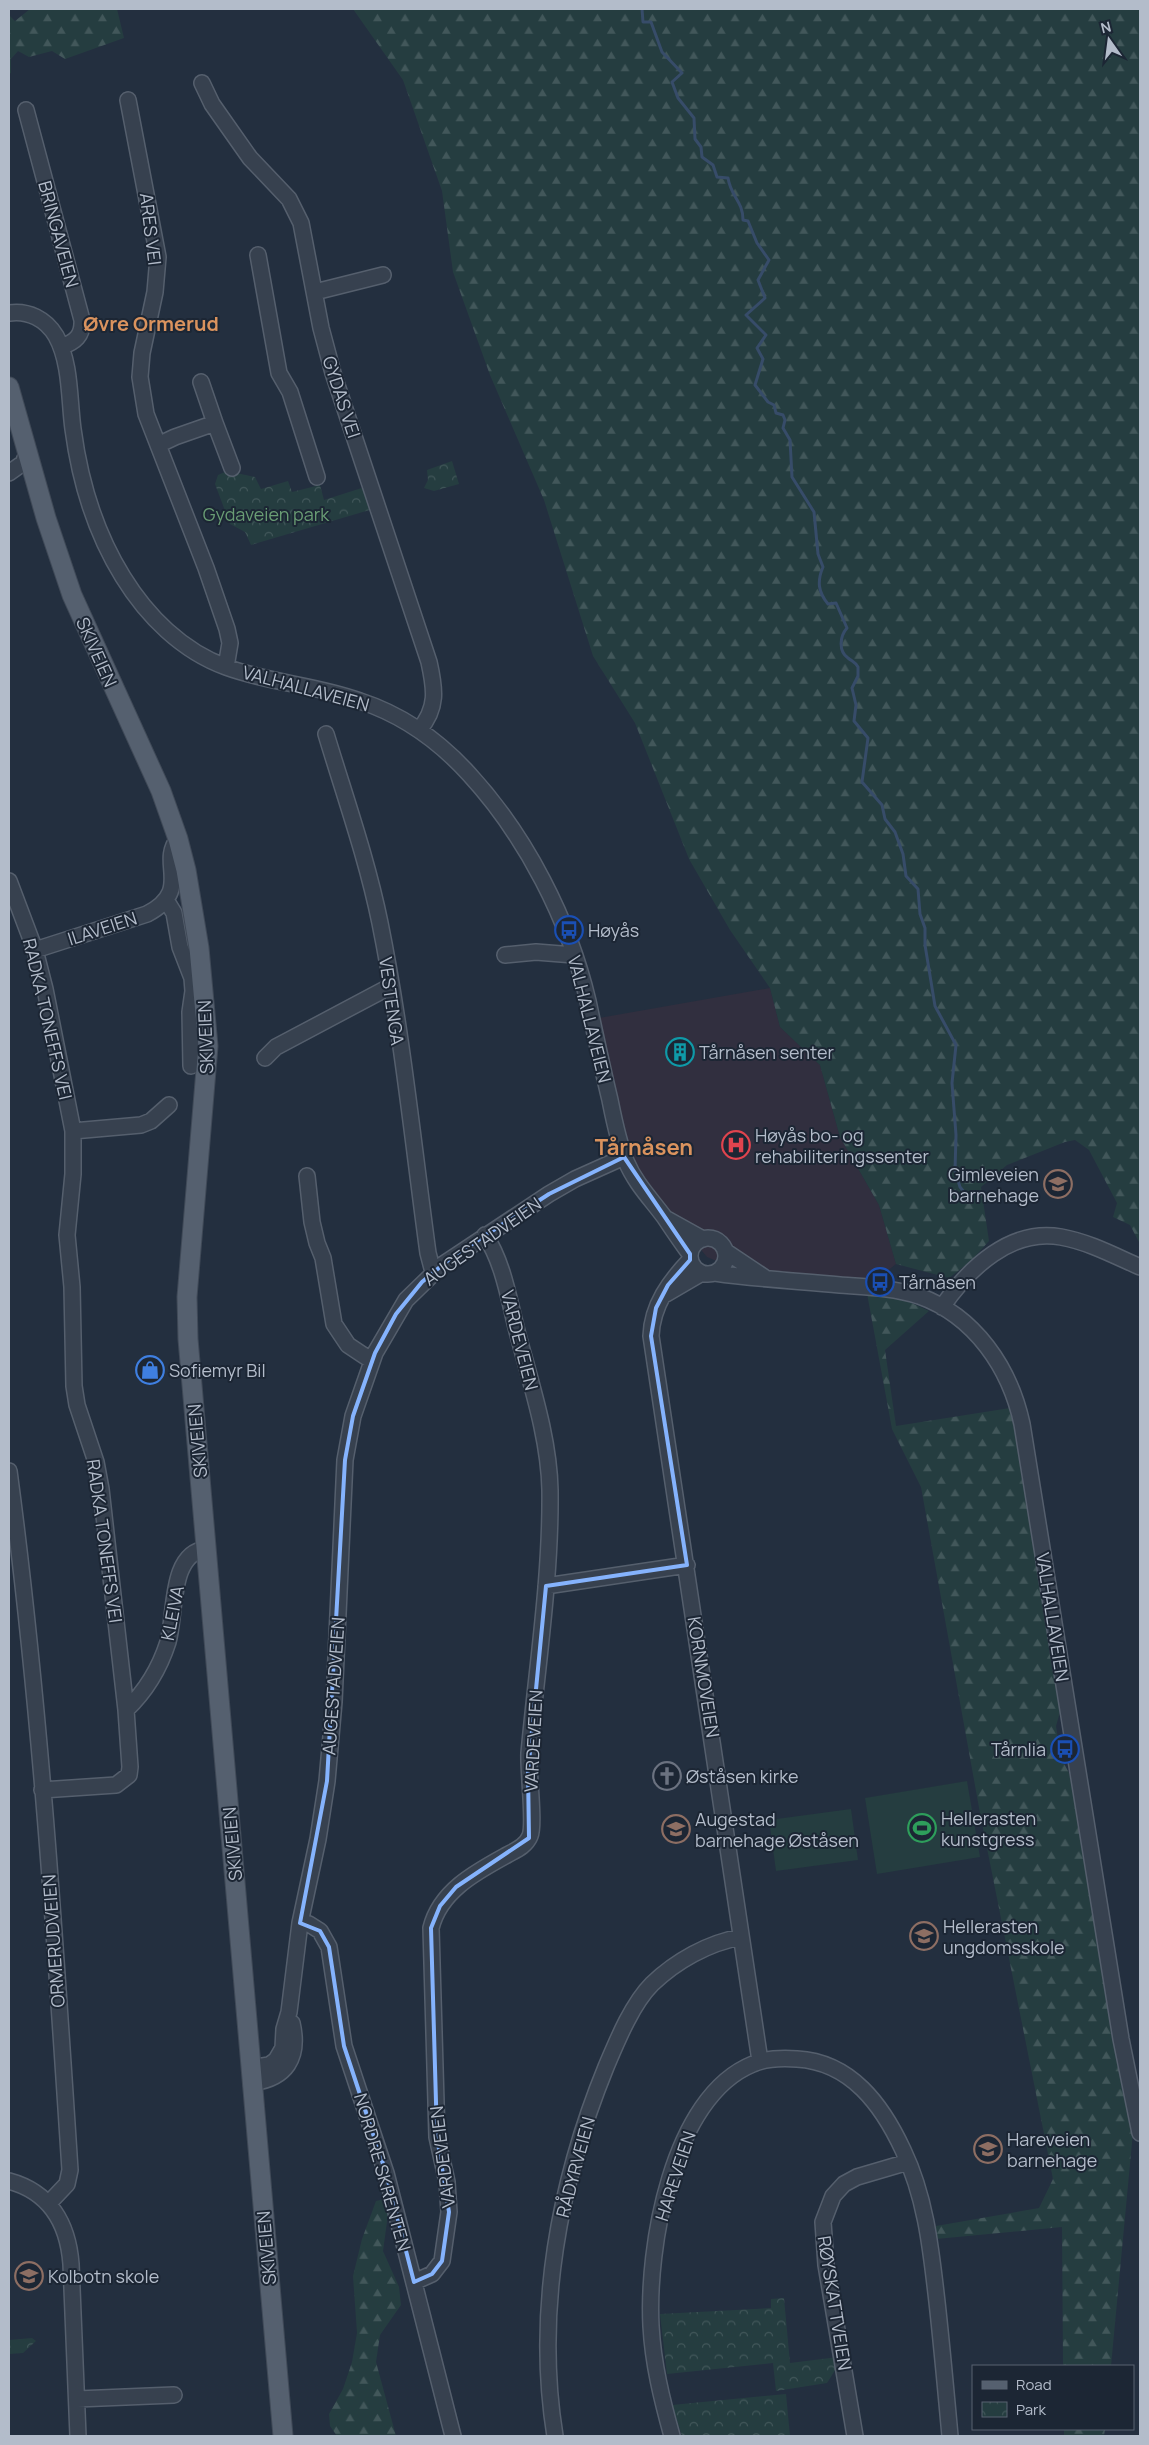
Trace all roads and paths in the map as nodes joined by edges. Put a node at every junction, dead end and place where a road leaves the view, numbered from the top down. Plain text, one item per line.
1 (202, 83) dead end
2 (128, 100) dead end
3 (26, 110) dead end
4 (258, 255) dead end
5 (383, 275) dead end
6 (314, 292) junction
7 (9, 313) edge
8 (61, 347) junction
9 (201, 382) dead end
10 (9, 387) edge
11 (215, 423) junction
12 (158, 445) junction
13 (27, 454) junction
14 (232, 468) dead end
15 (9, 473) edge
16 (317, 477) dead end
17 (226, 667) junction
18 (419, 730) junction
19 (326, 734) dead end
20 (178, 839) junction
21 (9, 881) edge
22 (166, 900) junction
23 (35, 950) junction
24 (505, 955) dead end
25 (574, 955) junction
26 (391, 986) junction
27 (265, 1058) dead end
28 (191, 1066) dead end
29 (169, 1105) dead end
30 (73, 1131) junction
31 (624, 1157) junction
32 (307, 1176) dead end
33 (665, 1219) junction
34 (485, 1235) junction
35 (704, 1238) junction
36 (725, 1251) junction
37 (690, 1257) junction
38 (1140, 1267) edge
39 (433, 1272) junction
40 (708, 1273) junction
41 (765, 1277) junction
42 (663, 1296) junction
43 (942, 1307) junction
44 (372, 1361) junction
45 (9, 1471) edge
46 (206, 1549) junction
47 (686, 1565) junction
48 (546, 1586) junction
49 (126, 1710) junction
50 (42, 1790) junction
51 (300, 1923) junction
52 (741, 1936) junction
53 (760, 2061) junction
54 (250, 2075) junction
55 (1140, 2132) edge
56 (908, 2162) junction
57 (9, 2181) edge
58 (49, 2203) junction
59 (414, 2282) junction
60 (174, 2395) dead end
61 (77, 2399) junction
62 (78, 2436) edge
63 (283, 2436) edge
64 (453, 2436) edge
65 (555, 2436) edge
66 (672, 2436) edge
67 (855, 2436) edge
68 (950, 2436) edge

1 - 6 street, GYDAS VEI
2 - 12 street, ARES VEI
3 - 8 street, BRINGAVEIEN
4 - 16 street
5 - 6 street
6 - 18 street, GYDAS VEI
7 - 8 street, VALHALLAVEIEN
8 - 17 street, VALHALLAVEIEN
9 - 11 street
10 - 13 main road, SKIVEIEN
11 - 12 street
11 - 14 street
12 - 17 street, ARES VEI
13 - 15 street
13 - 20 main road, SKIVEIEN
17 - 18 street, VALHALLAVEIEN
18 - 25 street, VALHALLAVEIEN
19 - 26 street, VESTENGA
20 - 22 street
20 - 46 main road, SKIVEIEN
21 - 23 street, RADKA TONEFFS VEI
22 - 23 street, ILAVEIEN
22 - 28 street
23 - 30 street, RADKA TONEFFS VEI
24 - 25 street
25 - 31 street, VALHALLAVEIEN
26 - 27 street
26 - 39 street, VESTENGA
29 - 30 street
30 - 49 street, RADKA TONEFFS VEI
31 - 33 street, VALHALLAVEIEN
31 - 34 street, AUGESTADVEIEN
32 - 44 street
33 - 35 street, VALHALLAVEIEN
33 - 37 street, VALHALLAVEIEN
34 - 39 street, AUGESTADVEIEN
34 - 48 street, VARDEVEIEN
35 - 36 street
35 - 37 street
36 - 40 street
36 - 41 street, VALHALLAVEIEN
37 - 40 street
37 - 42 street, KORNMOVEIEN
38 - 43 street
39 - 44 street, AUGESTADVEIEN
40 - 41 street, VALHALLAVEIEN
40 - 42 street
41 - 43 street, VALHALLAVEIEN
42 - 47 street, KORNMOVEIEN
43 - 55 street, VALHALLAVEIEN
44 - 51 street, AUGESTADVEIEN
45 - 50 street, ORMERUDVEIEN
46 - 49 street, KLEIVA
46 - 54 main road, SKIVEIEN
47 - 48 street
47 - 52 street, KORNMOVEIEN
48 - 59 street, VARDEVEIEN
49 - 50 street, RADKA TONEFFS VEI
50 - 58 street, ORMERUDVEIEN
51 - 54 street, AUGESTADVEIEN
51 - 59 street, NORDRE SKRENTEN
52 - 53 street, KORNMOVEIEN
52 - 65 street, RÅDYRVEIEN
53 - 56 street, HAREVEIEN
53 - 66 street, HAREVEIEN
54 - 63 main road, SKIVEIEN
56 - 67 street, RØYSKATTVEIEN
56 - 68 street, HAREVEIEN
57 - 58 street
58 - 61 street
59 - 64 street, NORDRE SKRENTEN
60 - 61 street
61 - 62 street

